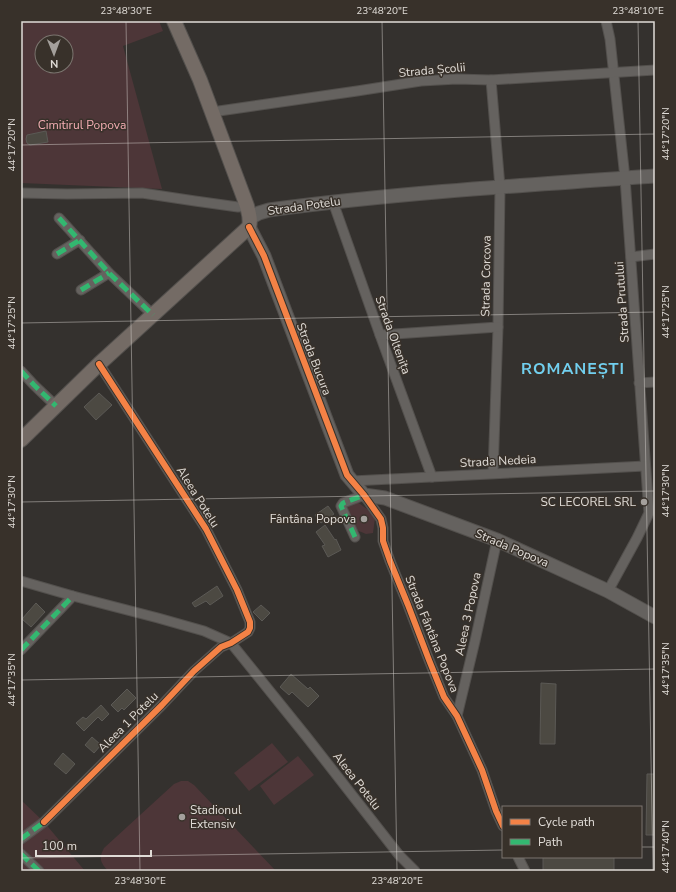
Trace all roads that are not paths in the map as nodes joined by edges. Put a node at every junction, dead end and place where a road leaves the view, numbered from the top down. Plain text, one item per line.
1 (174, 21) edge
2 (606, 21) edge
3 (655, 70) edge
4 (614, 73) junction
5 (491, 80) junction
6 (212, 112) junction
7 (655, 176) edge
8 (625, 178) junction
9 (500, 187) junction
10 (21, 193) edge
11 (334, 202) junction
12 (249, 217) junction
13 (59, 218) dead end
14 (80, 240) junction
15 (57, 254) dead end
16 (655, 254) edge
17 (631, 256) junction
18 (109, 273) junction
19 (81, 290) dead end
20 (153, 315) junction
21 (498, 327) junction
22 (380, 335) junction
23 (100, 364) junction
24 (21, 371) edge
25 (655, 382) edge
26 (639, 383) junction
27 (56, 406) junction
28 (21, 440) edge
29 (645, 466) junction
30 (493, 474) junction
31 (432, 477) junction
32 (352, 481) junction
33 (364, 495) junction
34 (652, 513) edge
35 (355, 537) dead end
36 (496, 540) junction
37 (21, 581) edge
38 (608, 591) junction
39 (72, 596) junction
40 (655, 617) edge
41 (231, 643) junction
42 (21, 650) edge
43 (458, 716) junction
44 (502, 824) edge
45 (21, 839) edge
46 (21, 854) edge
47 (518, 858) edge
48 (39, 871) edge
49 (414, 871) edge
50 (524, 871) edge

1 - 6 main road, Strada Bucura
2 - 4 street, Strada Prutului
3 - 4 street, Strada Școlii
4 - 5 street, Strada Școlii
4 - 8 street, Strada Prutului
5 - 6 street, Strada Școlii
5 - 9 street, Strada Corcova
6 - 12 main road, Strada Bucura
7 - 8 street, Strada Potelu
8 - 9 street, Strada Potelu
8 - 17 street, Strada Prutului
9 - 11 street, Strada Potelu
9 - 21 street, Strada Corcova
10 - 12 street
11 - 12 street, Strada Potelu
11 - 22 street, Strada Oltenița
12 - 20 main road, Strada Potelu
12 - 32 street, Strada Bucura
13 - 14 street
14 - 15 street
14 - 18 street
16 - 17 street
17 - 26 street, Strada Prutului
18 - 19 street
18 - 20 street
20 - 23 main road, Strada Potelu
21 - 22 street
21 - 30 street, Strada Corcova
22 - 31 street, Strada Oltenița
23 - 27 main road, Strada Potelu
23 - 41 street, Aleea Potelu
24 - 27 street
25 - 26 street
26 - 29 street, Strada Prutului
27 - 28 main road, Strada Potelu
29 - 30 street, Strada Nedeia
29 - 34 street, Strada Prutului
30 - 31 street, Strada Nedeia
31 - 32 street, Strada Nedeia
32 - 33 street, Strada Bucura
33 - 35 street
33 - 36 street, Strada Popova
33 - 43 street, Strada Fântâna Popova
34 - 38 street, Strada Prutului
36 - 38 street, Strada Popova
36 - 43 street, Aleea 3 Popova
37 - 39 street
38 - 40 street, Strada Popova
39 - 41 street
39 - 42 street
41 - 45 street, Aleea 1 Potelu
41 - 49 street, Aleea Potelu
43 - 44 street, Strada Fântâna Popova
46 - 48 street
47 - 50 street

